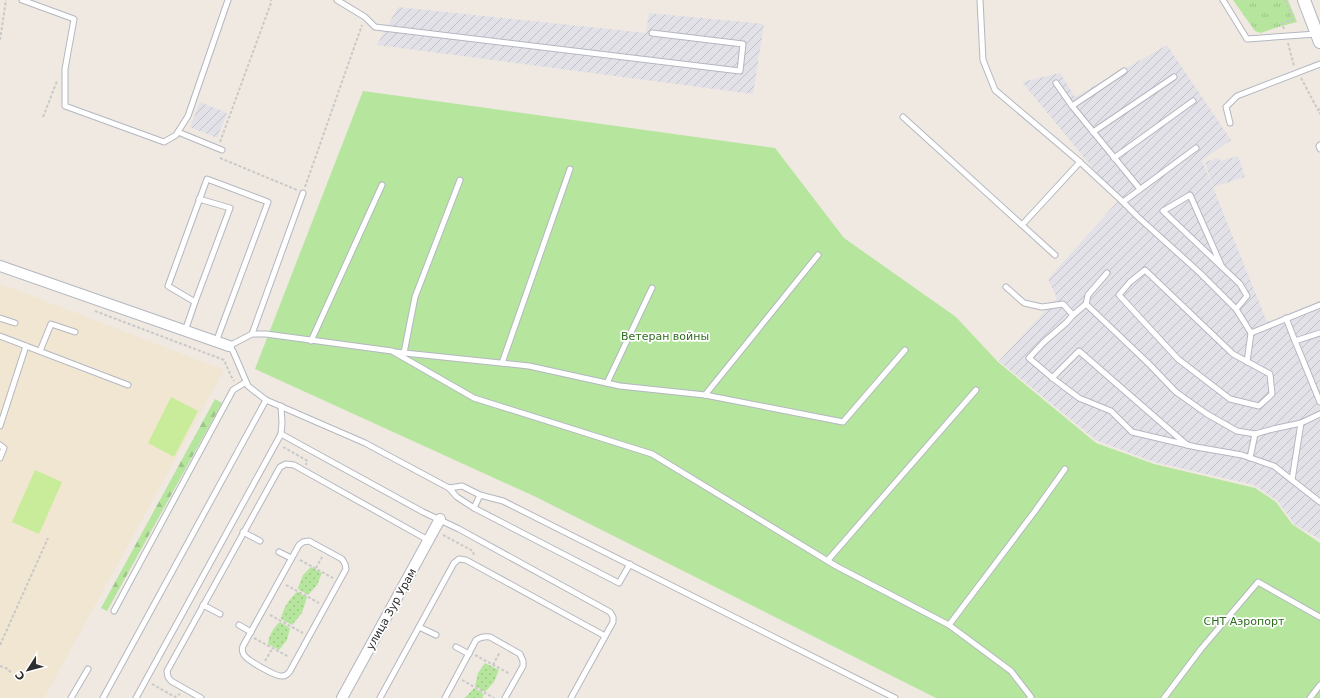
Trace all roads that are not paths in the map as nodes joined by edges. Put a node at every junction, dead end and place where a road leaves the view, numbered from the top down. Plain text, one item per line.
1 (22, 0) edge
2 (228, 0) edge
3 (337, 0) edge
4 (980, 0) edge
5 (1223, 0) edge
6 (1304, 0) edge
7 (652, 33) dead end
8 (1319, 38) edge
9 (1320, 64) edge
10 (1124, 71) dead end
11 (1174, 77) dead end
12 (1056, 83) dead end
13 (1193, 101) dead end
14 (1072, 106) junction
15 (903, 117) dead end
16 (1230, 123) dead end
17 (178, 132) junction
18 (1094, 132) junction
19 (1320, 144) edge
20 (1196, 148) dead end
21 (220, 149) road end
22 (1320, 149) edge
23 (1114, 158) junction
24 (1080, 162) junction
25 (570, 169) dead end
26 (460, 180) dead end
27 (382, 185) dead end
28 (1140, 189) junction
29 (303, 193) road end
30 (199, 199) junction
31 (1124, 202) junction
32 (1022, 225) junction
33 (818, 255) dead end
34 (1055, 255) dead end
35 (0, 266) edge
36 (1222, 267) junction
37 (1107, 273) dead end
38 (1006, 286) dead end
39 (652, 288) dead end
40 (196, 302) junction
41 (1086, 304) junction
42 (1320, 305) edge
43 (1236, 309) junction
44 (1073, 314) junction
45 (0, 318) edge
46 (1286, 318) junction
47 (15, 323) dead end
48 (185, 331) junction
49 (75, 332) dead end
50 (1251, 333) junction
51 (1320, 333) edge
52 (252, 334) junction
53 (0, 336) edge
54 (311, 341) junction
55 (216, 342) junction
56 (1295, 342) junction
57 (26, 346) junction
58 (229, 346) junction
59 (905, 350) dead end
60 (40, 351) junction
61 (392, 351) junction
62 (404, 353) junction
63 (1247, 362) junction
64 (502, 363) junction
65 (1052, 378) junction
66 (246, 382) junction
67 (607, 383) junction
68 (128, 385) dead end
69 (976, 390) dead end
70 (706, 395) junction
71 (266, 400) junction
72 (1320, 402) edge
73 (281, 406) junction
74 (1320, 414) edge
75 (1301, 423) junction
76 (0, 426) edge
77 (281, 434) junction
78 (1255, 434) junction
79 (0, 445) edge
80 (1188, 445) junction
81 (0, 458) edge
82 (1250, 458) junction
83 (1065, 469) dead end
84 (1292, 480) junction
85 (450, 488) junction
86 (480, 495) junction
87 (1320, 502) edge
88 (474, 508) junction
89 (440, 519) junction
90 (243, 532) junction
91 (428, 540) junction
92 (260, 541) dead end
93 (279, 552) dead end
94 (292, 557) junction
95 (828, 560) junction
96 (630, 564) junction
97 (203, 605) junction
98 (114, 610) dead end
99 (220, 614) dead end
100 (1320, 617) edge
101 (239, 625) dead end
102 (949, 625) junction
103 (420, 627) junction
104 (250, 634) junction
105 (436, 636) dead end
106 (605, 636) junction
107 (456, 647) dead end
108 (469, 653) junction
109 (88, 669) dead end
110 (1320, 686) edge
111 (71, 698) edge
112 (103, 698) edge
113 (136, 698) edge
114 (201, 698) edge
115 (342, 698) edge
116 (380, 698) edge
117 (445, 698) edge
118 (505, 698) edge
119 (571, 698) edge
120 (894, 698) edge
121 (1030, 698) edge
122 (1164, 698) edge
123 (1310, 698) edge

1 - 17 lane
2 - 17 lane
3 - 7 lane
4 - 24 lane
5 - 8 lane
6 - 8 street
9 - 16 lane
10 - 14 lane
11 - 18 lane
12 - 14 lane
13 - 23 lane
14 - 18 lane
15 - 32 lane
17 - 21 lane
18 - 23 lane
19 - 22 lane
20 - 28 lane
23 - 28 lane
24 - 31 lane
24 - 32 lane
25 - 64 lane
26 - 62 lane
27 - 54 lane
28 - 31 lane
29 - 52 lane
30 - 40 lane
30 - 40 lane
30 - 55 lane
31 - 43 lane
32 - 34 lane
33 - 70 lane
35 - 48 street
36 - 36 lane
36 - 43 lane
37 - 41 lane
38 - 44 lane
39 - 67 lane
40 - 48 lane
41 - 44 lane
41 - 78 lane
42 - 46 lane
43 - 50 lane
44 - 65 lane
45 - 47 lane
46 - 50 lane
46 - 56 lane
48 - 55 street
49 - 60 lane
50 - 63 lane
51 - 56 lane
52 - 54 lane
52 - 58 lane
53 - 57 lane
54 - 61 lane
55 - 58 street
56 - 72 lane
57 - 60 lane
57 - 76 lane
58 - 66 lane
59 - 70 lane
60 - 68 lane
61 - 62 lane
61 - 95 lane
62 - 64 lane
63 - 63 lane
64 - 67 lane
65 - 80 lane
65 - 80 lane
66 - 71 lane
66 - 98 lane
67 - 70 lane
69 - 95 lane
71 - 73 lane
71 - 112 lane
73 - 77 lane
73 - 85 lane
74 - 75 lane
75 - 78 lane
75 - 84 lane
77 - 89 lane
77 - 113 lane
78 - 82 lane
79 - 81 lane
80 - 82 lane
82 - 84 lane
83 - 102 lane
84 - 87 lane
85 - 86 lane
85 - 88 lane
86 - 88 lane
86 - 96 lane
88 - 96 lane
89 - 91 street, улица Зур Урам
89 - 106 lane
90 - 91 lane
90 - 92 lane
90 - 97 lane
91 - 115 street, улица Зур Урам
93 - 94 lane
94 - 104 lane
94 - 104 lane
95 - 102 lane
96 - 120 lane
97 - 99 lane
97 - 114 lane
100 - 122 lane
101 - 104 lane
102 - 121 lane
103 - 105 lane
103 - 106 lane
103 - 116 lane
106 - 119 lane
107 - 108 lane
108 - 117 lane
108 - 118 lane
109 - 111 lane
110 - 123 lane

